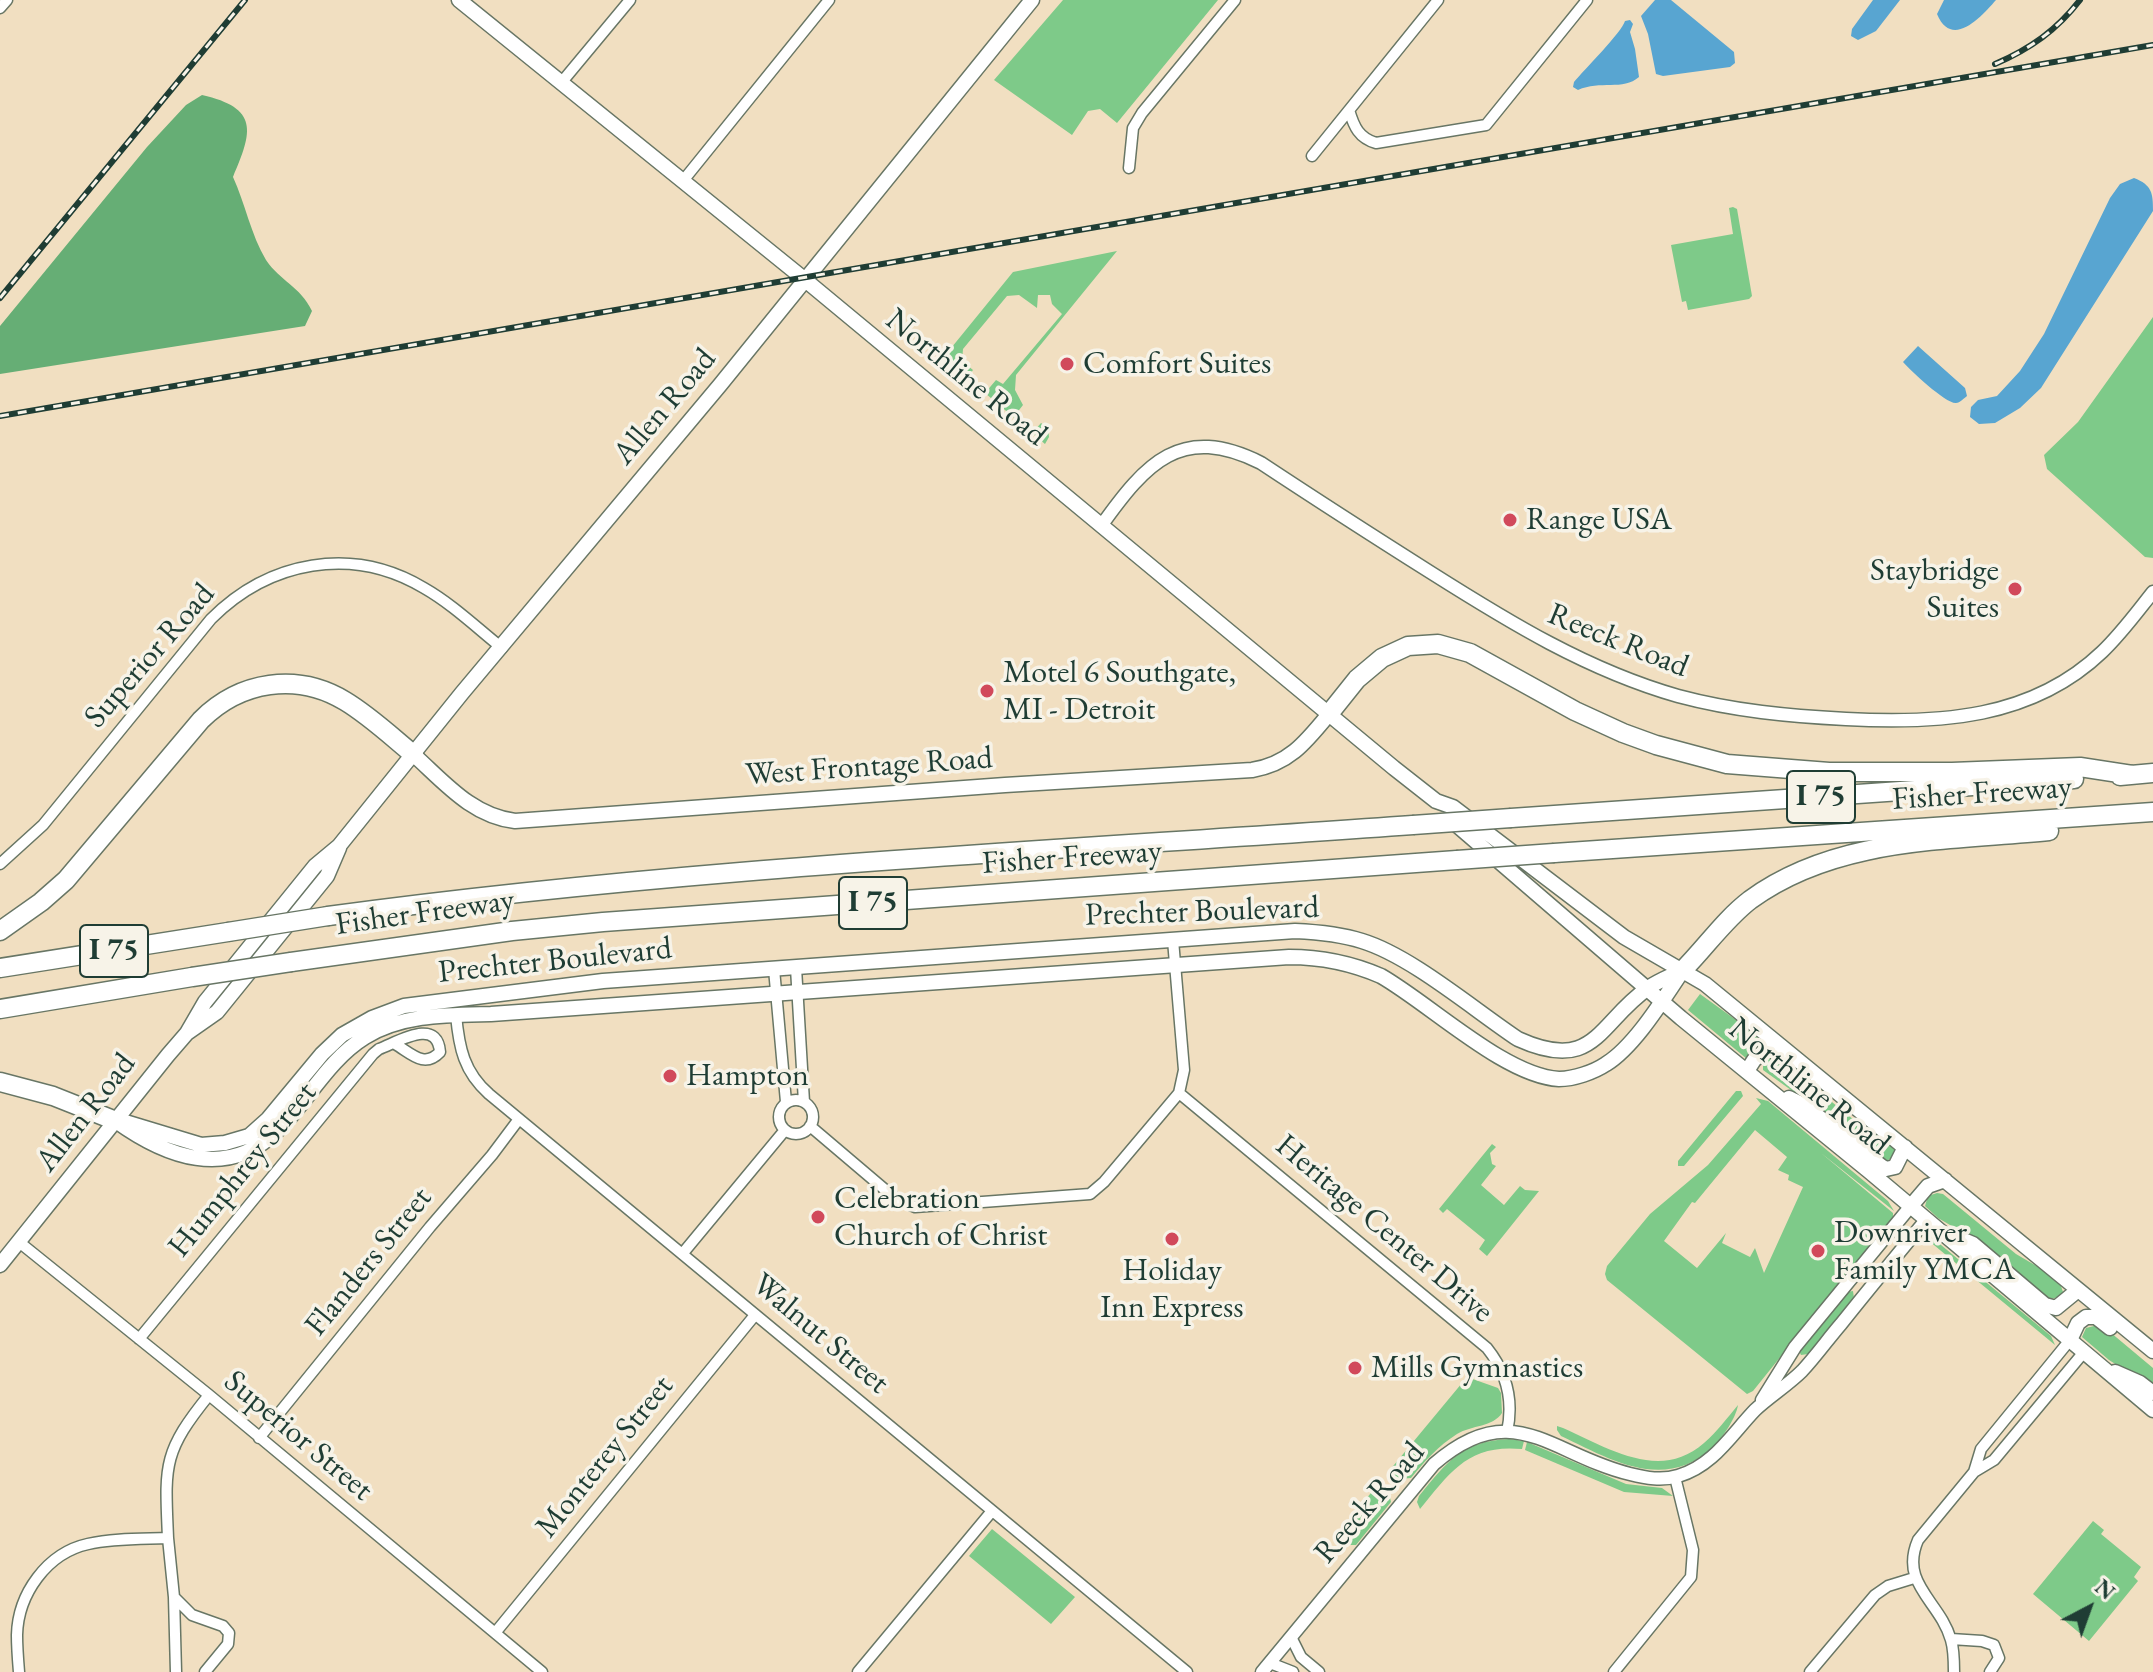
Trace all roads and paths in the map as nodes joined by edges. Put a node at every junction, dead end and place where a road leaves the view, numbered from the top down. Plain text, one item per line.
1 (7, 0) edge
2 (459, 0) edge
3 (630, 0) edge
4 (829, 0) edge
5 (1032, 0) edge
6 (1235, 0) edge
7 (1438, 0) edge
8 (1587, 0) edge
9 (0, 8) edge
10 (561, 83) junction
11 (1349, 110) junction
12 (1312, 156) dead end
13 (1129, 168) dead end
14 (682, 182) junction
15 (804, 279) junction
16 (1101, 526) junction
17 (2153, 592) edge
18 (502, 648) junction
19 (1329, 714) junction
20 (414, 755) junction
21 (2153, 773) edge
22 (2132, 775) junction
23 (1436, 801) junction
24 (2153, 812) edge
25 (2131, 814) junction
26 (0, 864) edge
27 (0, 931) edge
28 (1328, 933) junction
29 (1173, 940) junction
30 (1093, 944) junction
31 (969, 954) junction
32 (1325, 958) junction
33 (1175, 965) junction
34 (0, 968) edge
35 (796, 968) junction
36 (774, 969) junction
37 (1683, 970) junction
38 (729, 972) junction
39 (1030, 975) junction
40 (665, 977) junction
41 (603, 981) junction
42 (970, 981) junction
43 (1648, 989) junction
44 (797, 993) junction
45 (777, 994) junction
46 (727, 998) junction
47 (1662, 1001) junction
48 (667, 1002) junction
49 (603, 1006) junction
50 (0, 1009) edge
51 (1479, 1013) junction
52 (456, 1015) junction
53 (1466, 1034) junction
54 (395, 1044) dead end
55 (1747, 1071) junction
56 (0, 1082) edge
57 (1770, 1090) junction
58 (1179, 1093) junction
59 (786, 1102) junction
60 (804, 1102) junction
61 (519, 1119) junction
62 (116, 1121) junction
63 (1873, 1121) junction
64 (810, 1126) junction
65 (785, 1130) junction
66 (1905, 1147) junction
67 (1945, 1180) junction
68 (1910, 1207) junction
69 (1932, 1225) junction
70 (19, 1242) junction
71 (683, 1253) junction
72 (0, 1265) edge
73 (1853, 1276) junction
74 (1870, 1288) junction
75 (2078, 1290) junction
76 (755, 1315) junction
77 (139, 1339) junction
78 (2070, 1340) junction
79 (2153, 1351) edge
80 (2084, 1352) junction
81 (2153, 1364) edge
82 (2100, 1366) junction
83 (2153, 1393) edge
84 (209, 1395) junction
85 (2021, 1399) junction
86 (1756, 1409) junction
87 (2153, 1410) edge
88 (2035, 1411) junction
89 (1507, 1432) junction
90 (259, 1438) junction
91 (1974, 1472) junction
92 (1675, 1477) junction
93 (992, 1511) junction
94 (168, 1538) junction
95 (1914, 1578) junction
96 (174, 1597) junction
97 (495, 1633) junction
98 (1291, 1637) junction
99 (1951, 1639) junction
100 (1266, 1668) edge
101 (19, 1672) edge
102 (176, 1672) edge
103 (205, 1672) edge
104 (542, 1672) edge
105 (858, 1672) edge
106 (1187, 1672) edge
107 (1293, 1672) edge
108 (1319, 1672) edge
109 (1614, 1672) edge
110 (1810, 1672) edge
111 (1954, 1672) edge
112 (1990, 1672) edge

1 - 9 street
2 - 10 main road, Northline Road
3 - 10 street
4 - 14 street
5 - 15 main road, Allen Road
6 - 13 street
7 - 11 street
8 - 11 street
10 - 14 main road, Northline Road
11 - 12 street
14 - 15 main road, Northline Road
15 - 16 main road, Northline Road
15 - 18 main road, Allen Road
16 - 17 street, Reeck Road
16 - 19 main road, Northline Road
18 - 20 main road, Allen Road
18 - 26 street, Superior Road
19 - 20 main road, West Frontage Road
19 - 22 highway
19 - 23 main road, Northline Road
20 - 27 highway
20 - 62 main road, Allen Road
21 - 22 highway, Fisher Freeway / I 75
22 - 34 highway, Fisher Freeway / I 75, bridge
23 - 37 main road, Northline Road
23 - 43 main road, Northline Road
24 - 25 highway, Fisher Freeway / I 75
25 - 37 highway
25 - 50 highway, Fisher Freeway / I 75, bridge
28 - 29 main road, Prechter Boulevard
28 - 32 main road
28 - 51 main road, Prechter Boulevard
29 - 30 main road, Prechter Boulevard
29 - 33 street
30 - 31 main road, Prechter Boulevard
30 - 39 main road
31 - 35 main road, Prechter Boulevard
31 - 42 main road
32 - 33 main road, Prechter Boulevard
32 - 53 main road, Prechter Boulevard
33 - 39 main road, Prechter Boulevard
33 - 58 street
35 - 36 main road, Prechter Boulevard
35 - 44 street
36 - 38 main road, Prechter Boulevard
36 - 45 street
37 - 43 main road, Prechter Boulevard
37 - 47 main road, Prechter Boulevard
37 - 63 main road, Northline Road
38 - 40 main road, Prechter Boulevard
38 - 46 main road
39 - 42 main road, Prechter Boulevard
40 - 41 main road, Prechter Boulevard
40 - 48 main road
41 - 49 main road
41 - 62 main road, Prechter Boulevard
42 - 44 main road, Prechter Boulevard
43 - 47 main road, Northline Road
43 - 51 main road, Prechter Boulevard
44 - 45 main road, Prechter Boulevard
44 - 60 street
45 - 46 main road, Prechter Boulevard
45 - 59 street
46 - 48 main road, Prechter Boulevard
47 - 53 main road, Prechter Boulevard
47 - 55 main road, Northline Road
48 - 49 main road, Prechter Boulevard
49 - 52 main road, Prechter Boulevard
51 - 53 main road
52 - 61 street, Walnut Street
52 - 62 main road, Prechter Boulevard
54 - 77 street, Humphrey Street
55 - 57 main road, Northline Road
55 - 63 main road
56 - 62 highway
57 - 66 main road
57 - 68 main road, Northline Road
58 - 64 street
58 - 89 street, Heritage Center Drive
59 - 60 street
59 - 65 street
60 - 64 street
61 - 71 street, Walnut Street
61 - 90 street, Flanders Street
62 - 70 main road, Allen Road
63 - 66 main road, Northline Road
64 - 65 street
65 - 71 street
66 - 67 main road, Northline Road
67 - 68 main road
67 - 75 main road, Northline Road
68 - 69 main road, Northline Road
68 - 73 street, Reeck Road
69 - 74 street, Reeck Road
69 - 75 main road
69 - 78 main road, Northline Road
70 - 72 main road, Allen Road
70 - 77 street, Superior Street
71 - 76 street, Walnut Street
73 - 74 street
73 - 86 street, Reeck Road
74 - 86 street, Reeck Road
75 - 79 main road, Northline Road
76 - 93 street, Walnut Street
76 - 97 street, Monterey Street
77 - 84 street, Superior Street
78 - 80 main road, Northline Road
78 - 81 main road
78 - 85 street
80 - 82 main road, Northline Road
80 - 88 street
82 - 83 main road
82 - 87 main road, Northline Road
84 - 90 street, Superior Street
84 - 94 street
85 - 88 street
85 - 91 street
86 - 92 street, Reeck Road
88 - 91 street
89 - 92 street, Reeck Road
89 - 98 street, Reeck Road
90 - 97 street, Superior Street
91 - 95 street
92 - 109 street
93 - 105 street
93 - 106 street, Walnut Street
94 - 96 street
94 - 101 street
95 - 99 street
95 - 110 street
96 - 102 street
96 - 103 street
97 - 104 street, Superior Street
98 - 100 street, Reeck Road
98 - 108 street
99 - 111 street
99 - 112 street
100 - 107 street

